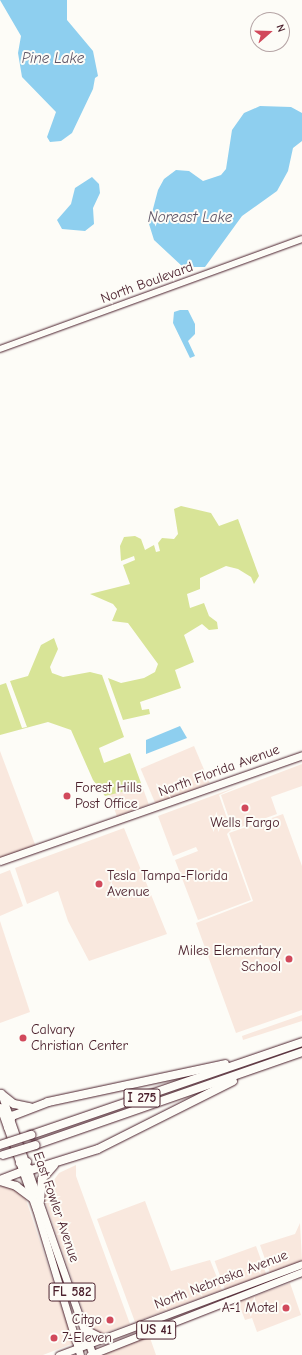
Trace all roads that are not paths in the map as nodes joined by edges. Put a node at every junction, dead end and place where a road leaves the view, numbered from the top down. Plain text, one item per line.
1 (302, 239) edge
2 (0, 349) edge
3 (302, 755) edge
4 (9, 860) junction
5 (0, 861) edge
6 (0, 867) edge
7 (302, 1042) edge
8 (302, 1052) edge
9 (251, 1059) junction
10 (251, 1070) junction
11 (1, 1092) edge
12 (0, 1107) edge
13 (33, 1107) junction
14 (8, 1123) edge
15 (0, 1145) edge
16 (1, 1155) edge
17 (54, 1164) junction
18 (25, 1167) junction
19 (0, 1181) edge
20 (36, 1200) junction
21 (302, 1264) edge
22 (302, 1272) edge
23 (84, 1329) junction
24 (105, 1339) junction
25 (90, 1344) junction
26 (107, 1349) junction
27 (79, 1352) edge
28 (59, 1355) edge
29 (92, 1355) edge
30 (102, 1355) edge

1 - 2 street, North Boulevard
3 - 4 main road, North Florida Avenue
4 - 5 main road, North Florida Avenue
4 - 6 main road, North Florida Avenue
7 - 9 highway, I 275
8 - 10 highway, I 275
9 - 13 highway
9 - 15 highway, I 275, bridge
10 - 16 highway, I 275, bridge
10 - 17 highway
11 - 13 highway
11 - 14 main road, East Fowler Avenue / FL 582
12 - 14 main road, East Fowler Avenue / FL 582
13 - 14 highway
14 - 18 main road, East Fowler Avenue / FL 582
17 - 18 highway
17 - 20 highway
18 - 19 highway
18 - 20 main road, East Fowler Avenue / FL 582
19 - 20 highway
20 - 23 main road, East Fowler Avenue / FL 582
20 - 27 main road, East Fowler Avenue / FL 582
21 - 24 main road, North Nebraska Avenue / US 41
22 - 26 main road, North Nebraska Avenue / US 41
23 - 24 main road
23 - 25 main road, East Fowler Avenue / FL 582
24 - 25 main road, North Nebraska Avenue / US 41
25 - 27 main road, North Nebraska Avenue / US 41
25 - 29 main road, East Fowler Avenue / FL 582
26 - 29 main road, North Nebraska Avenue / US 41
26 - 30 main road
27 - 28 main road, North Nebraska Avenue / US 41

